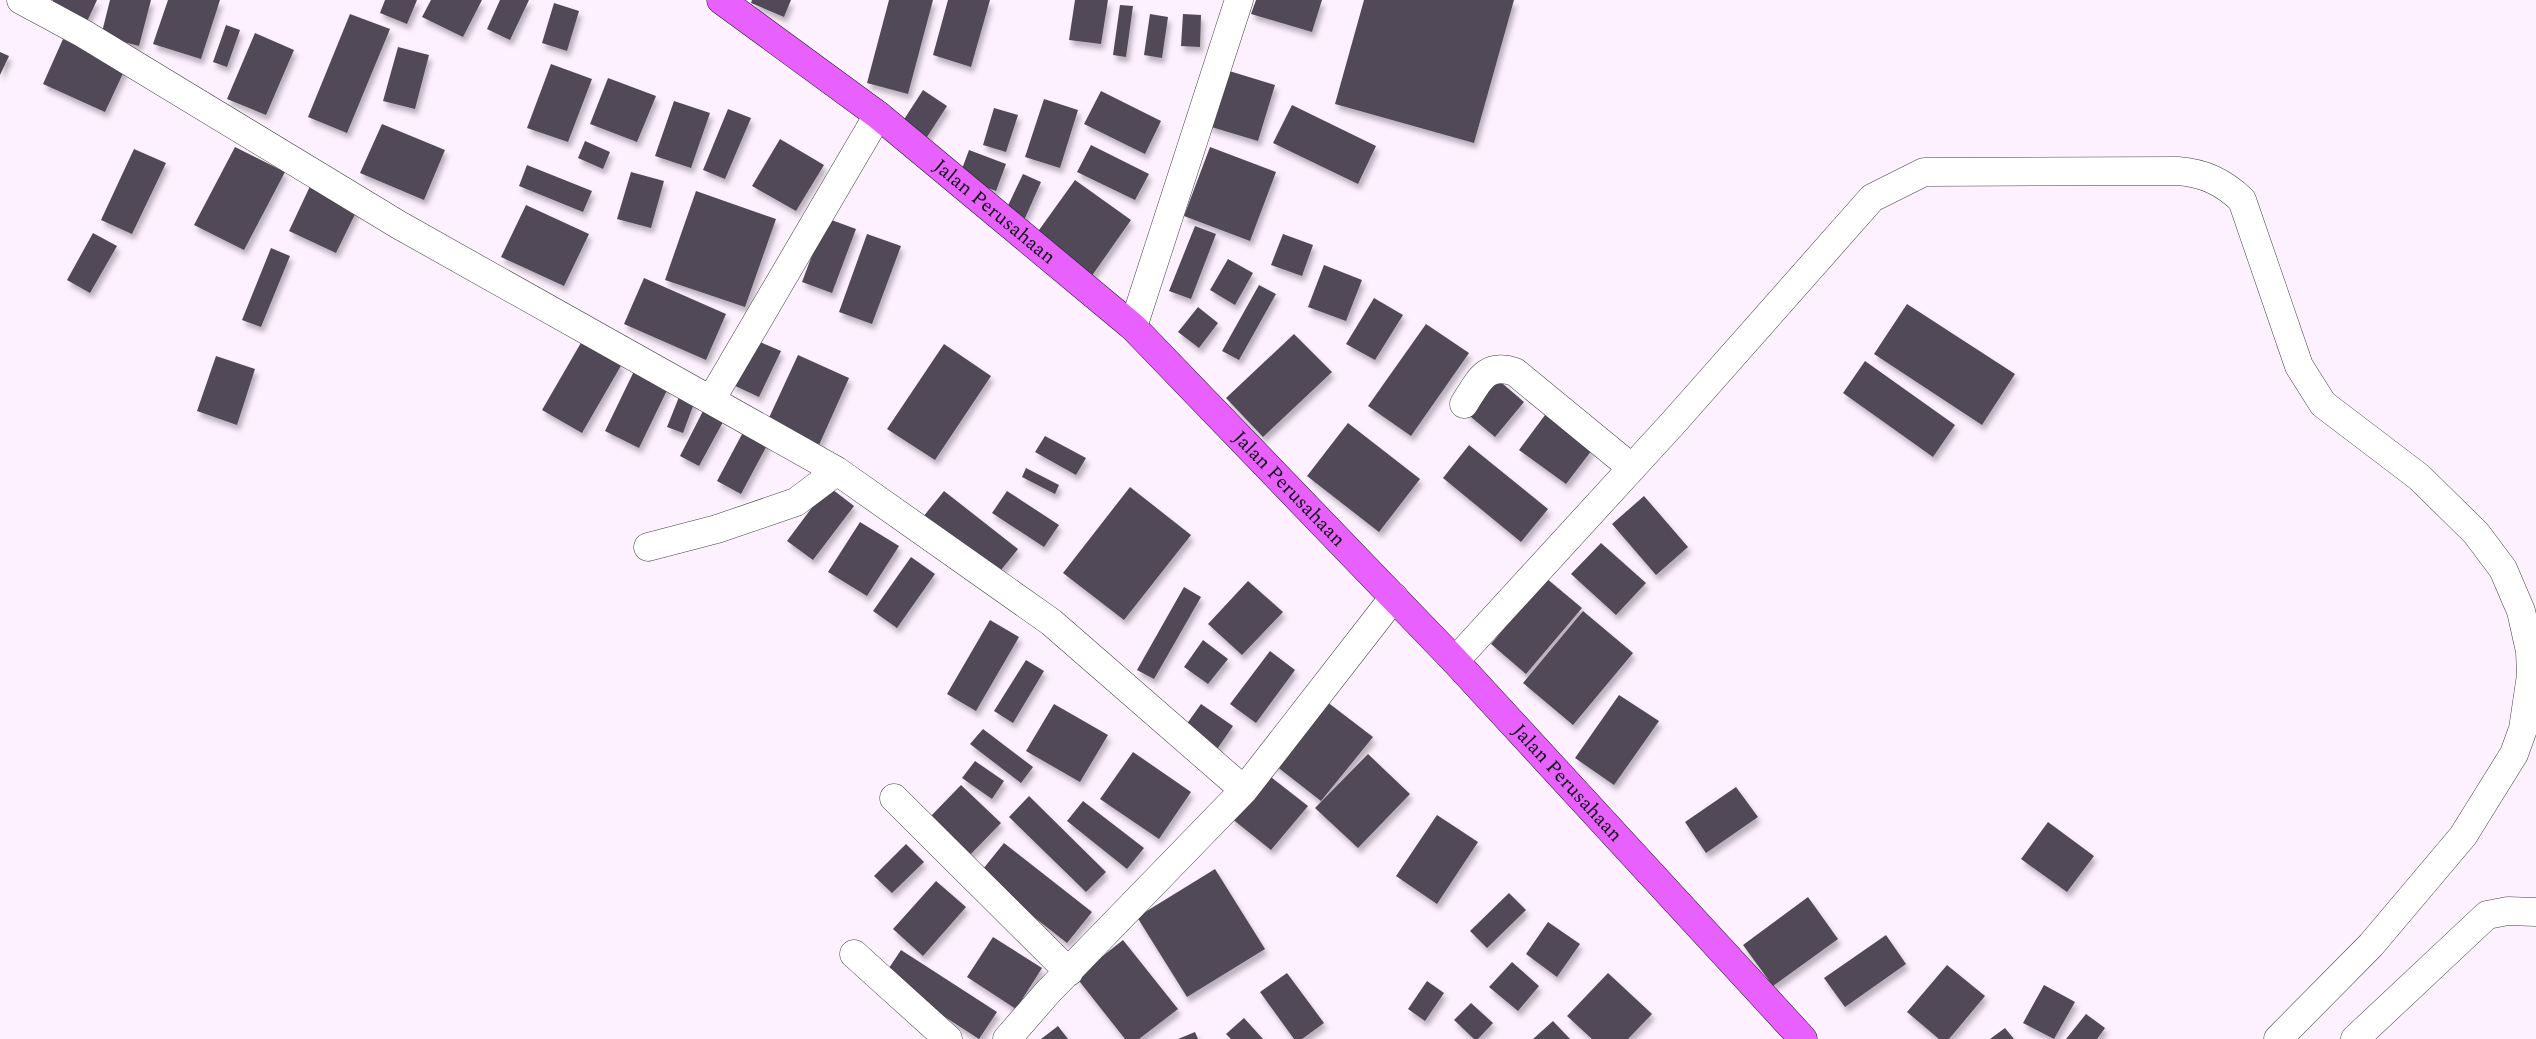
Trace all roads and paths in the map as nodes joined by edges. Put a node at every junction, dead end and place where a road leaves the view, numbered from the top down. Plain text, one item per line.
1 (21, 0) edge
2 (721, 0) edge
3 (1239, 0) edge
4 (878, 115) junction
5 (1132, 327) junction
6 (711, 400) junction
7 (1464, 404) dead end
8 (1632, 468) junction
9 (837, 471) junction
10 (648, 547) dead end
11 (1394, 597) junction
12 (1456, 661) junction
13 (1244, 790) junction
14 (894, 798) dead end
15 (2536, 912) edge
16 (854, 954) dead end
17 (1069, 972) junction
18 (948, 1039) edge
19 (1007, 1039) edge
20 (1803, 1039) edge
21 (2278, 1039) edge
22 (2356, 1039) edge

1 - 6 street
2 - 4 main road, Jalan Perusahaan
3 - 5 street
4 - 5 main road, Jalan Perusahaan
4 - 6 street
5 - 11 main road, Jalan Perusahaan
6 - 9 street
7 - 8 street
8 - 12 street
8 - 21 street
9 - 10 street
9 - 13 street
11 - 12 main road, Jalan Perusahaan
11 - 13 street
12 - 20 main road, Jalan Perusahaan
13 - 17 street
14 - 17 street
15 - 22 street
16 - 18 street
17 - 19 street

